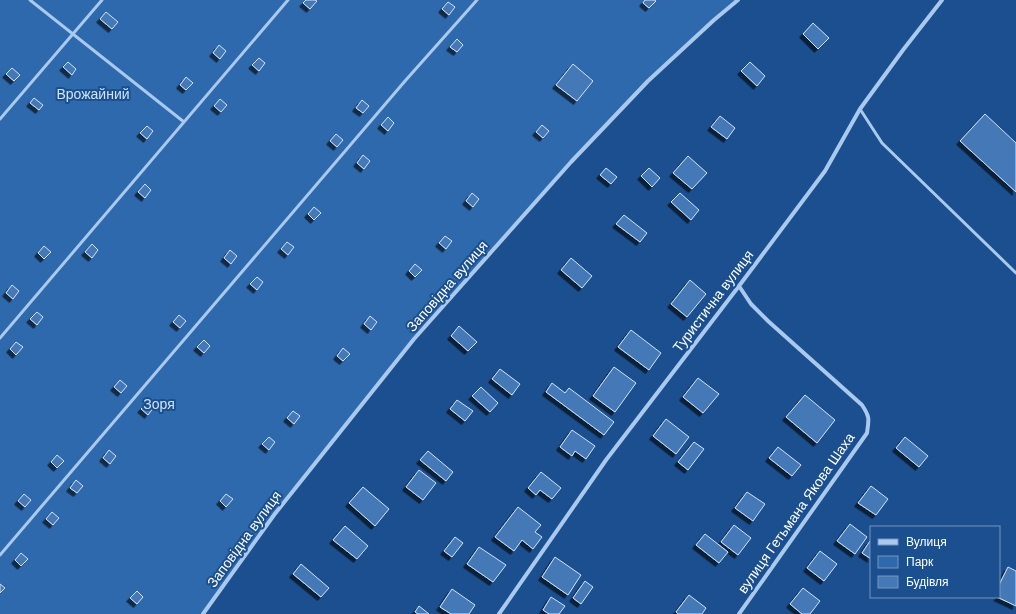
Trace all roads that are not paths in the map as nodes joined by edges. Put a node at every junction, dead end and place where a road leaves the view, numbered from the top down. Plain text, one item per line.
1 (30, 0) edge
2 (102, 0) edge
3 (288, 0) edge
4 (478, 0) edge
5 (738, 0) edge
6 (942, 0) edge
7 (72, 34) junction
8 (860, 109) junction
9 (0, 119) edge
10 (184, 122) junction
11 (1016, 272) edge
12 (740, 286) junction
13 (0, 338) edge
14 (0, 555) edge
15 (203, 614) edge
16 (499, 614) edge
17 (739, 614) edge

1 - 7 lane
2 - 7 lane
3 - 10 lane
4 - 14 lane
5 - 15 street, Заповідна вулиця
6 - 8 street, Туристична вулиця
7 - 9 lane
7 - 10 lane
8 - 11 lane
8 - 12 street, Туристична вулиця
10 - 13 lane
12 - 16 street, Туристична вулиця
12 - 17 street, вулиця Гетьмана Якова Шаха

